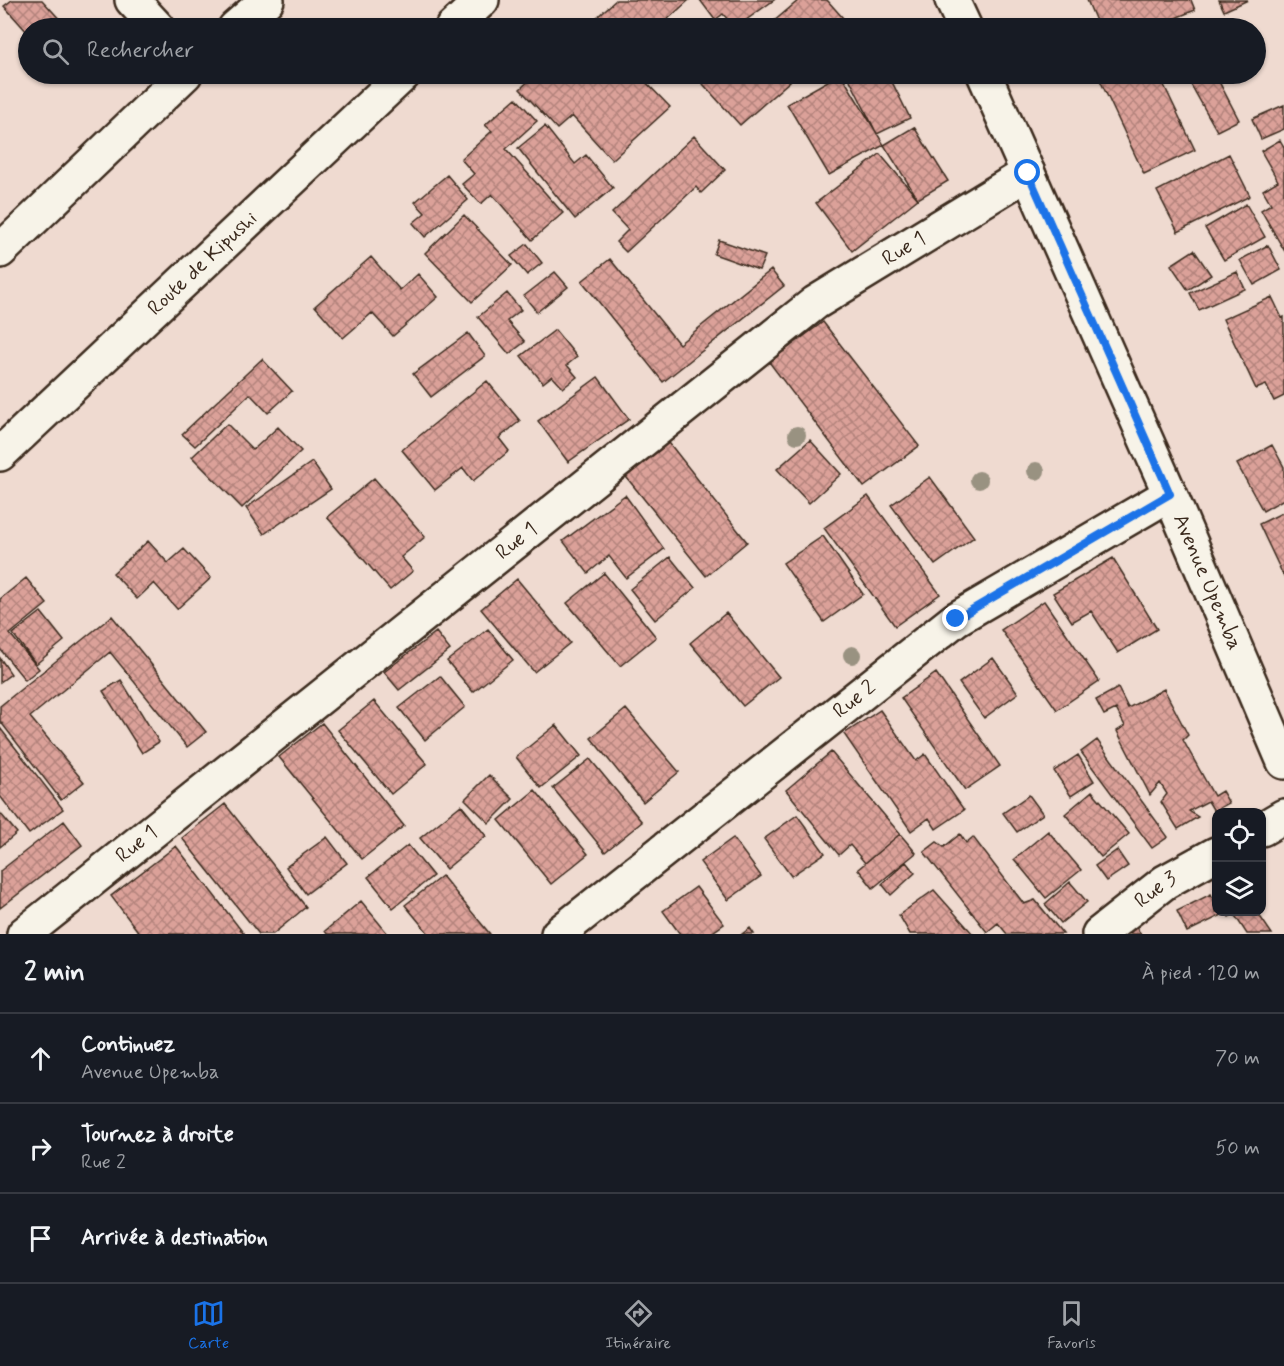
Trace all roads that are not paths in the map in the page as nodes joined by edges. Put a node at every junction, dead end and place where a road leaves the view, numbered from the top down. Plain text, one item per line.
1 (132, 0) edge
2 (267, 0) edge
3 (483, 0) edge
4 (952, 0) edge
5 (149, 18) edge
6 (246, 18) edge
7 (463, 18) edge
8 (960, 18) edge
9 (175, 84) edge
10 (393, 84) edge
11 (988, 84) edge
12 (1028, 173) junction
13 (0, 251) edge
14 (0, 454) edge
15 (1170, 494) junction
16 (1284, 762) edge
17 (1284, 816) edge
18 (1266, 827) edge
19 (1212, 856) edge
20 (24, 934) edge
21 (558, 934) edge
22 (1099, 934) edge

1 - 5 main road
2 - 6 main road
3 - 7 main road
4 - 8 main road
9 - 13 main road
10 - 14 main road, Route de Kipushi
11 - 12 main road, Avenue Upemba
12 - 15 main road, Avenue Upemba
12 - 20 main road, Rue 1
15 - 16 main road, Avenue Upemba
15 - 21 main road, Rue 2
17 - 18 main road
19 - 22 main road, Rue 3

